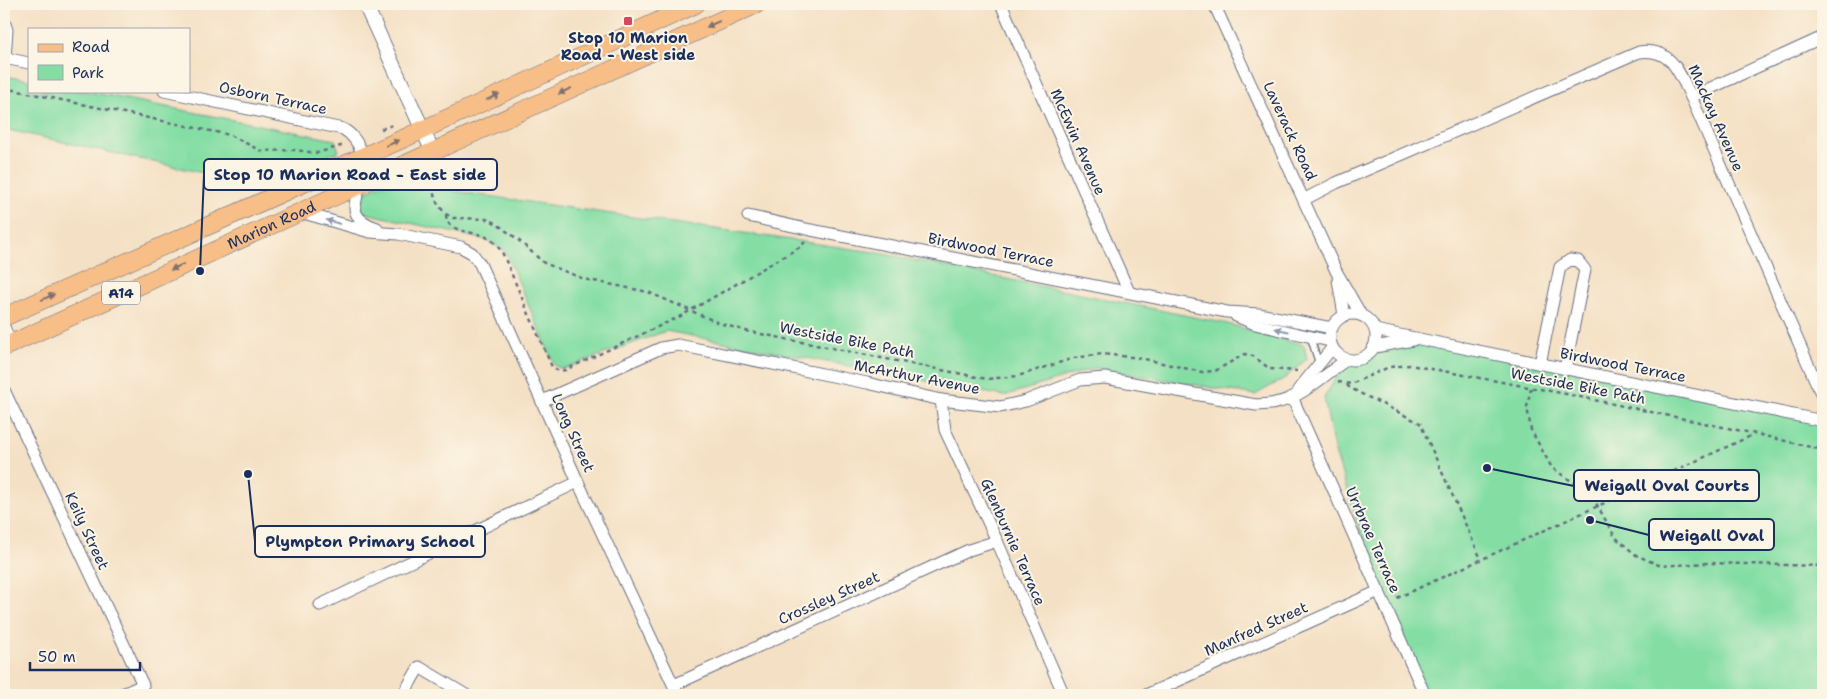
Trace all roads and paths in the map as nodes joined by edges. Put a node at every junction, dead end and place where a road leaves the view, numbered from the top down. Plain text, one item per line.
1 (365, 4) edge
2 (696, 4) edge
3 (757, 4) edge
4 (1000, 4) edge
5 (1214, 4) edge
6 (4, 21) edge
7 (1823, 37) edge
8 (4, 58) edge
9 (28, 63) edge
10 (4, 88) edge
11 (169, 92) edge
12 (1691, 97) junction
13 (423, 129) junction
14 (338, 148) dead end
15 (433, 152) junction
16 (364, 155) junction
17 (425, 169) dead end
18 (360, 186) junction
19 (1305, 199) junction
20 (299, 212) junction
21 (446, 214) junction
22 (748, 216) dead end
23 (811, 230) junction
24 (398, 234) junction
25 (1336, 270) junction
26 (1129, 292) junction
27 (691, 310) junction
28 (1228, 312) junction
29 (1344, 315) junction
30 (1362, 315) junction
31 (4, 317) edge
32 (4, 326) edge
33 (1332, 328) junction
34 (1375, 330) junction
35 (1310, 336) junction
36 (1417, 339) junction
37 (1331, 344) junction
38 (8, 345) edge
39 (1374, 347) junction
40 (1346, 360) junction
41 (1319, 364) junction
42 (1540, 364) junction
43 (1565, 369) junction
44 (1299, 371) dead end
45 (1332, 378) dead end
46 (1346, 384) junction
47 (1531, 388) junction
48 (4, 390) edge
49 (1292, 397) junction
50 (941, 400) junction
51 (542, 401) junction
52 (1822, 420) edge
53 (1756, 434) junction
54 (1823, 450) edge
55 (578, 482) junction
56 (1597, 508) junction
57 (997, 541) junction
58 (1481, 559) junction
59 (1823, 566) edge
60 (1379, 591) junction
61 (1397, 598) dead end
62 (320, 605) dead end
63 (676, 690) edge
64 (120, 695) edge
65 (403, 695) edge
66 (466, 695) edge
67 (1064, 695) edge
68 (1146, 695) edge
69 (1425, 695) edge

1 - 13 street
13 -> 2 main road, Marion Road / A14
3 -> 15 main road, Marion Road / A14
4 - 26 street, McEwin Avenue
5 - 19 street, Laverack Road
6 - 8 street
7 - 12 street
8 - 9 street
10 - 14 path
11 - 16 street, Osborn Terrace
12 - 19 street, Mackay Avenue
12 - 52 street, Mackay Avenue
13 - 15 street
16 -> 13 main road, Marion Road / A14
15 - 18 main road, Marion Road / A14
31 -> 16 main road, Marion Road / A14
17 - 21 path
18 - 20 main road, Marion Road / A14
18 - 24 street, Long Street
19 - 25 street, Laverack Road
24 -> 20 street, Long Street
20 -> 38 main road, Marion Road / A14
21 - 27 path, Westside Bike Path
21 - 27 path
22 - 23 street, Birdwood Terrace
23 - 26 street, Birdwood Terrace
23 - 27 path
24 - 51 street, Long Street
25 - 29 street, Laverack Road
25 - 30 street, Laverack Road
26 - 28 street, Birdwood Terrace
27 - 44 path, Westside Bike Path
28 - 33 street, Birdwood Terrace
35 -> 28 street, Birdwood Terrace
29 - 30 street
29 - 33 street
30 - 34 street
32 - 38 street
33 - 37 street
34 - 36 street, Birdwood Terrace
34 - 39 street
35 - 37 street, Birdwood Terrace
35 - 41 lane
36 - 39 street, Birdwood Terrace
36 - 42 street, Birdwood Terrace
37 - 40 street
37 - 41 street
39 - 40 street
40 - 49 street, McArthur Avenue
41 - 49 street
42 - 43 street, Birdwood Terrace
42 - 43 street
43 - 52 street, Birdwood Terrace
45 - 46 path
46 - 47 path, Westside Bike Path
46 - 58 path
47 - 53 path, Westside Bike Path
47 - 56 path
48 - 64 street, Keily Street
49 - 50 street, McArthur Avenue
49 - 60 street, Urrbrae Terrace
50 - 51 street, McArthur Avenue
50 - 57 street, Glenburnie Terrace
51 - 55 street, Long Street
53 - 54 path, Westside Bike Path
53 - 56 path
55 - 62 street
55 - 63 street, Long Street
56 - 58 path
56 - 59 path
57 - 63 street, Crossley Street
57 - 67 street, Glenburnie Terrace
58 - 61 path
60 - 68 street, Manfred Street
60 - 69 street, Urrbrae Terrace
65 - 66 street

